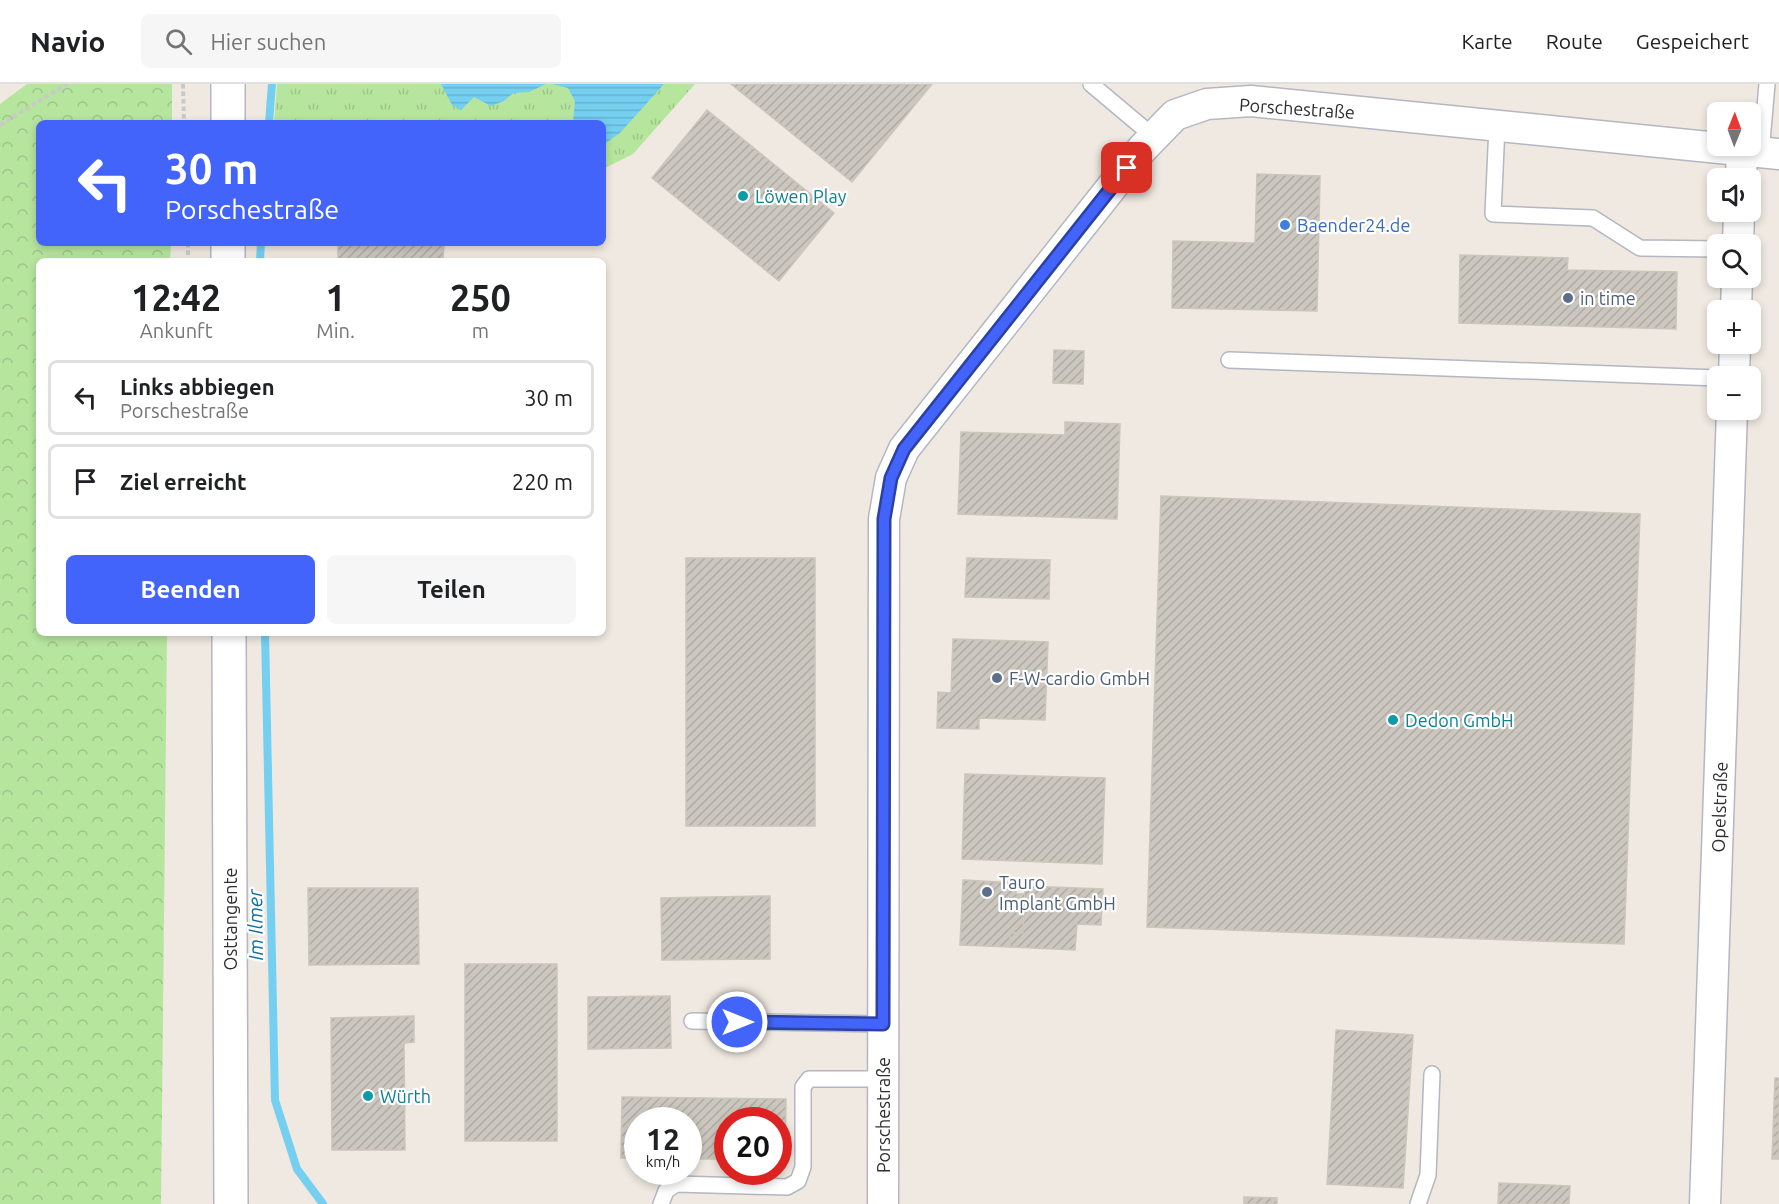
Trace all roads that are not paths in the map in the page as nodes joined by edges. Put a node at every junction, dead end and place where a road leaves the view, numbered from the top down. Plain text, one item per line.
1 (228, 84) edge
2 (1091, 84) edge
3 (1767, 84) edge
4 (1255, 93) edge
5 (228, 120) edge
6 (1497, 126) junction
7 (1154, 137) junction
8 (1756, 159) edge
9 (1707, 249) edge
10 (1229, 360) dead end
11 (1707, 378) edge
12 (1732, 420) edge
13 (229, 636) edge
14 (692, 1021) dead end
15 (883, 1024) junction
16 (1432, 1074) dead end
17 (883, 1079) junction
18 (231, 1204) edge
19 (661, 1204) edge
20 (883, 1204) edge
21 (1418, 1204) edge
22 (1705, 1204) edge

1 - 5 street
2 - 7 lane
3 - 8 lane
4 - 6 street, Porschestraße
4 - 7 street, Porschestraße
6 - 8 street, Porschestraße
6 - 9 lane
7 - 15 street, Porschestraße
10 - 11 lane
12 - 22 street, Opelstraße
13 - 18 street, Osttangente
14 - 15 lane
15 - 17 street, Porschestraße
16 - 21 lane
17 - 19 lane
17 - 20 street, Porschestraße

